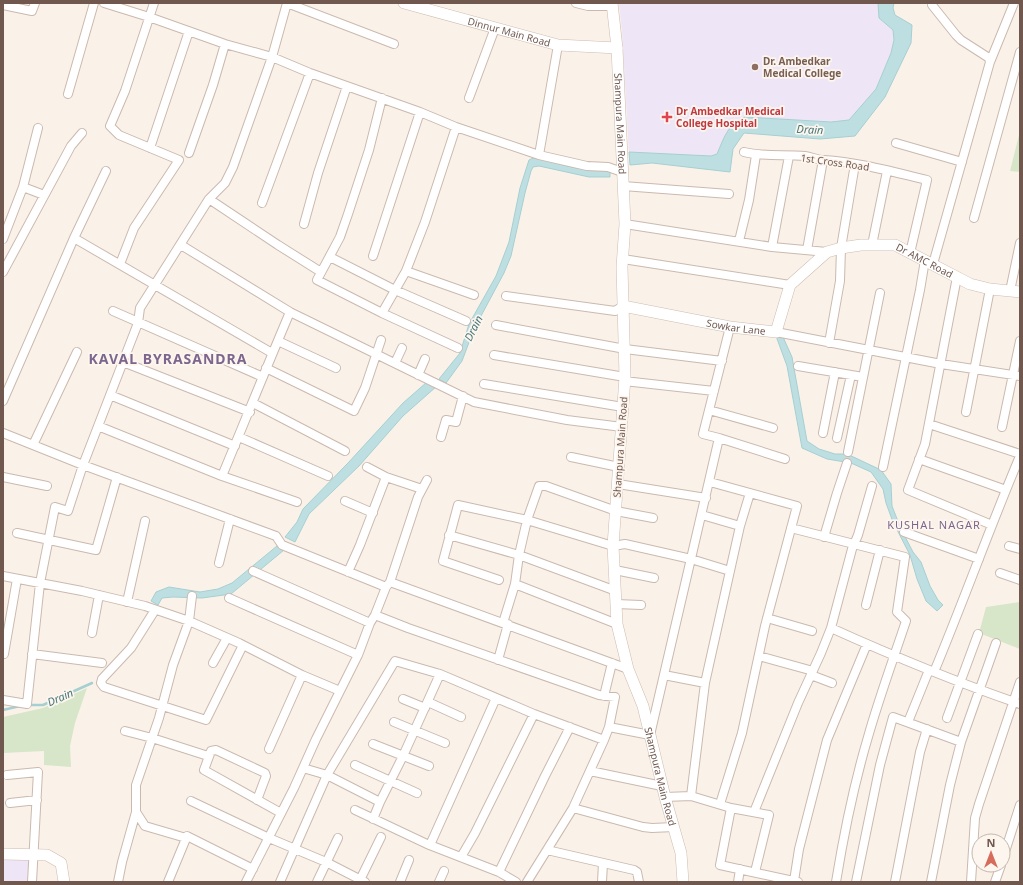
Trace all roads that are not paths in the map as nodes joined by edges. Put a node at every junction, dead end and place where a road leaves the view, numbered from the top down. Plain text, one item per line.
1 (35, 3) edge
2 (94, 3) edge
3 (104, 3) edge
4 (154, 3) edge
5 (287, 3) edge
6 (404, 3) edge
7 (576, 3) edge
8 (1014, 3) edge
9 (612, 4) edge
10 (3, 5) edge
11 (932, 5) dead end
12 (149, 17) junction
13 (495, 28) junction
14 (189, 31) junction
15 (225, 44) junction
16 (394, 44) dead end
17 (558, 45) junction
18 (617, 48) junction
19 (1020, 52) edge
20 (272, 57) junction
21 (990, 62) junction
22 (310, 73) junction
23 (347, 86) junction
24 (68, 94) dead end
25 (382, 98) junction
26 (469, 98) dead end
27 (420, 112) junction
28 (456, 127) junction
29 (38, 128) dead end
30 (82, 133) dead end
31 (896, 143) dead end
32 (150, 148) junction
33 (744, 152) dead end
34 (190, 153) dead end
35 (539, 155) junction
36 (756, 155) junction
37 (789, 156) junction
38 (823, 160) junction
39 (962, 162) junction
40 (855, 164) junction
41 (106, 171) dead end
42 (887, 171) junction
43 (622, 172) junction
44 (623, 186) junction
45 (24, 187) junction
46 (729, 194) dead end
47 (44, 195) junction
48 (209, 199) junction
49 (262, 203) dead end
50 (974, 218) dead end
51 (304, 224) dead end
52 (625, 224) junction
53 (74, 238) junction
54 (3, 239) edge
55 (739, 241) junction
56 (181, 245) junction
57 (872, 245) junction
58 (772, 247) junction
59 (841, 248) junction
60 (1020, 248) edge
61 (807, 250) junction
62 (827, 252) junction
63 (910, 253) junction
64 (373, 256) dead end
65 (330, 257) junction
66 (623, 259) junction
67 (929, 262) junction
68 (120, 264) junction
69 (406, 271) junction
70 (3, 272) edge
71 (321, 272) junction
72 (958, 277) junction
73 (156, 285) junction
74 (790, 285) junction
75 (990, 289) junction
76 (395, 290) junction
77 (1015, 292) edge
78 (880, 293) dead end
79 (474, 295) dead end
80 (506, 296) dead end
81 (623, 306) junction
82 (113, 311) dead end
83 (290, 312) junction
84 (382, 313) junction
85 (466, 321) dead end
86 (138, 323) junction
87 (496, 325) dead end
88 (730, 327) junction
89 (776, 332) junction
90 (278, 340) junction
91 (381, 340) dead end
92 (1020, 342) edge
93 (829, 343) junction
94 (402, 348) dead end
95 (458, 348) dead end
96 (625, 349) junction
97 (868, 350) junction
98 (76, 352) dead end
99 (272, 353) junction
100 (376, 354) junction
101 (494, 355) dead end
102 (906, 358) junction
103 (425, 359) dead end
104 (722, 360) junction
105 (123, 362) junction
106 (395, 363) junction
107 (941, 364) junction
108 (798, 366) dead end
109 (266, 368) junction
110 (336, 368) dead end
111 (974, 369) junction
112 (835, 372) junction
113 (418, 374) junction
114 (851, 375) junction
115 (1017, 375) edge
116 (263, 377) junction
117 (863, 377) junction
118 (625, 379) junction
119 (484, 384) dead end
120 (714, 391) junction
121 (110, 395) junction
122 (463, 396) junction
123 (3, 401) edge
124 (253, 403) junction
125 (623, 407) junction
126 (709, 410) junction
127 (250, 412) junction
128 (966, 412) dead end
129 (929, 424) junction
130 (98, 426) junction
131 (622, 427) junction
132 (1002, 427) dead end
133 (773, 428) dead end
134 (3, 433) edge
135 (823, 433) dead end
136 (239, 436) junction
137 (441, 437) dead end
138 (719, 438) junction
139 (837, 438) dead end
140 (33, 445) junction
141 (235, 446) junction
142 (345, 451) dead end
143 (848, 452) dead end
144 (1020, 455) edge
145 (571, 457) dead end
146 (785, 459) dead end
147 (919, 459) junction
148 (847, 463) dead end
149 (83, 465) junction
150 (367, 467) dead end
151 (619, 467) junction
152 (883, 467) dead end
153 (222, 476) junction
154 (328, 476) dead end
155 (3, 477) edge
156 (117, 477) junction
157 (386, 477) junction
158 (426, 480) dead end
159 (710, 482) junction
160 (618, 484) junction
161 (47, 486) dead end
162 (872, 486) dead end
163 (422, 489) junction
164 (1006, 490) junction
165 (750, 493) junction
166 (706, 498) junction
167 (345, 501) dead end
168 (297, 502) dead end
169 (616, 511) junction
170 (373, 513) junction
171 (702, 515) junction
172 (653, 518) dead end
173 (230, 519) junction
174 (527, 520) junction
175 (146, 522) dead end
176 (992, 525) junction
177 (740, 526) junction
178 (791, 528) junction
179 (904, 532) dead end
180 (17, 533) dead end
181 (449, 535) junction
182 (824, 537) junction
183 (48, 538) junction
184 (854, 544) junction
185 (613, 546) junction
186 (1009, 546) dead end
187 (1020, 549) edge
188 (880, 550) junction
189 (519, 555) junction
190 (692, 559) junction
191 (979, 559) junction
192 (219, 563) dead end
193 (615, 570) junction
194 (253, 571) dead end
195 (730, 571) junction
196 (348, 572) junction
197 (1000, 573) dead end
198 (3, 576) edge
199 (17, 578) junction
200 (654, 578) dead end
201 (499, 580) dead end
202 (1020, 580) edge
203 (40, 583) junction
204 (515, 584) junction
205 (388, 585) junction
206 (616, 591) junction
207 (99, 595) junction
208 (192, 596) dead end
209 (229, 598) dead end
210 (127, 602) junction
211 (616, 604) junction
212 (641, 605) dead end
213 (866, 605) dead end
214 (151, 608) junction
215 (375, 615) junction
216 (767, 618) junction
217 (189, 622) junction
218 (370, 623) junction
219 (506, 624) junction
220 (617, 624) junction
221 (831, 628) junction
222 (812, 631) dead end
223 (92, 633) dead end
224 (978, 634) dead end
225 (227, 638) junction
226 (996, 643) dead end
227 (867, 644) junction
228 (243, 645) junction
229 (4, 654) dead end
230 (32, 654) junction
231 (358, 655) junction
232 (759, 656) junction
233 (894, 657) junction
234 (498, 660) junction
235 (102, 663) dead end
236 (213, 663) dead end
237 (612, 663) junction
238 (628, 669) junction
239 (931, 671) junction
240 (812, 673) junction
241 (440, 674) junction
242 (302, 675) junction
243 (664, 675) junction
244 (960, 682) junction
245 (1020, 682) edge
246 (705, 683) junction
247 (832, 683) dead end
248 (340, 691) junction
249 (980, 691) junction
250 (604, 696) junction
251 (496, 698) junction
252 (403, 699) dead end
253 (3, 700) edge
254 (1017, 703) edge
255 (162, 705) junction
256 (426, 705) junction
257 (534, 714) junction
258 (461, 717) dead end
259 (947, 718) dead end
260 (394, 722) dead end
261 (908, 722) junction
262 (570, 727) junction
263 (609, 727) junction
264 (927, 729) junction
265 (414, 730) junction
266 (125, 731) dead end
267 (650, 735) junction
268 (152, 738) junction
269 (604, 740) junction
270 (961, 742) junction
271 (445, 743) dead end
272 (373, 744) dead end
273 (269, 749) dead end
274 (208, 756) junction
275 (404, 756) junction
276 (355, 765) dead end
277 (429, 766) dead end
278 (303, 768) junction
279 (590, 771) junction
280 (7, 775) dead end
281 (327, 775) junction
282 (390, 781) junction
283 (664, 792) junction
284 (417, 793) dead end
285 (691, 796) junction
286 (37, 800) junction
287 (257, 800) junction
288 (191, 801) dead end
289 (380, 802) junction
290 (10, 803) dead end
291 (720, 804) junction
292 (1020, 805) edge
293 (573, 808) junction
294 (732, 808) junction
295 (355, 810) dead end
296 (136, 812) junction
297 (754, 812) junction
298 (281, 813) junction
299 (373, 819) junction
300 (674, 827) junction
301 (1011, 833) edge
302 (381, 837) dead end
303 (186, 838) junction
304 (269, 838) junction
305 (338, 838) dead end
306 (430, 845) junction
307 (295, 848) junction
308 (547, 850) junction
309 (3, 854) edge
310 (33, 854) junction
311 (461, 857) junction
312 (409, 860) dead end
313 (326, 862) junction
314 (603, 863) junction
315 (253, 869) junction
316 (740, 869) junction
317 (444, 871) dead end
318 (499, 872) junction
319 (755, 872) junction
320 (777, 880) edge
321 (362, 881) edge
322 (32, 882) edge
323 (64, 882) edge
324 (118, 882) edge
325 (168, 882) edge
326 (246, 882) edge
327 (280, 882) edge
328 (317, 882) edge
329 (400, 882) edge
330 (439, 882) edge
331 (516, 882) edge
332 (527, 882) edge
333 (602, 882) edge
334 (639, 882) edge
335 (683, 882) edge
336 (738, 882) edge
337 (796, 882) edge
338 (836, 882) edge
339 (856, 882) edge
340 (895, 882) edge
341 (931, 882) edge
342 (971, 882) edge

1 - 10 street
2 - 24 street
3 - 12 street
4 - 12 street
5 - 16 street
5 - 20 street
6 - 13 street, Dinnur Main Road
7 - 9 street
8 - 21 street
9 - 18 street, Shampura Main Road
11 - 21 street
12 - 14 street
12 - 32 street
13 - 17 street, Dinnur Main Road
13 - 26 street
14 - 15 street
14 - 32 street
15 - 20 street
15 - 34 street
17 - 18 street, Dinnur Main Road
17 - 35 street
18 - 43 street, Shampura Main Road
19 - 50 street
20 - 22 street
20 - 48 street
21 - 39 street
22 - 23 street
22 - 49 street
23 - 25 street
23 - 51 street
25 - 27 street
25 - 65 street
27 - 28 street
27 - 64 street
28 - 35 street
28 - 69 street
29 - 45 street
30 - 47 street
31 - 39 street
32 - 68 street
33 - 36 street, 1st Cross Road
35 - 43 street
36 - 37 street, 1st Cross Road
36 - 55 street
37 - 38 street, 1st Cross Road
37 - 58 street
38 - 40 street, 1st Cross Road
38 - 61 street
39 - 67 street
40 - 42 street, 1st Cross Road
40 - 59 street
41 - 53 street
42 - 57 street
42 - 63 street, 1st Cross Road
43 - 44 street, Shampura Main Road
44 - 46 street
44 - 52 street, Shampura Main Road
45 - 47 street
45 - 54 street
47 - 70 street
48 - 56 street
48 - 71 street
52 - 55 street
52 - 66 street, Shampura Main Road
53 - 68 street
53 - 123 street
55 - 58 street
56 - 73 street
56 - 83 street
57 - 59 street, Dr AMC Road
57 - 63 street, Dr AMC Road
58 - 61 street
59 - 62 street, Dr AMC Road
59 - 93 street
60 - 77 street
61 - 62 street
62 - 74 street
63 - 67 street, Dr AMC Road
65 - 71 street
65 - 76 street
66 - 74 street
66 - 81 street, Shampura Main Road
67 - 72 street, Dr AMC Road
67 - 102 street
68 - 73 street
69 - 76 street
69 - 79 street
71 - 84 street
72 - 75 street, Dr AMC Road
72 - 107 street
73 - 86 street
73 - 99 street
74 - 89 street, Sowkar Lane
75 - 77 street, Dr AMC Road
75 - 111 street
76 - 84 street
76 - 85 street
78 - 97 street
80 - 81 street
81 - 88 street, Sowkar Lane
81 - 96 street, Shampura Main Road
82 - 86 street
83 - 90 street
83 - 100 street
84 - 95 street
86 - 105 street
86 - 116 street
87 - 96 street
88 - 89 street, Sowkar Lane
88 - 104 street
89 - 93 street
90 - 99 street
90 - 110 street
91 - 100 street
92 - 115 street
93 - 97 street
94 - 106 street
96 - 104 street
96 - 118 street, Shampura Main Road
97 - 102 street
97 - 117 street
98 - 140 street
99 - 109 street
100 - 106 street
100 - 109 street
101 - 118 street
102 - 107 street
102 - 152 street
103 - 113 street
104 - 120 street
105 - 121 street
105 - 127 street
106 - 113 street
107 - 111 street
107 - 129 street
108 - 112 street
109 - 116 street
111 - 115 street
111 - 128 street
112 - 114 street
112 - 135 street
113 - 122 street
114 - 117 street
114 - 139 street
115 - 132 street
116 - 124 street
117 - 143 street
118 - 120 street
118 - 125 street, Shampura Main Road
119 - 125 street
120 - 126 street
121 - 130 street
121 - 141 street
122 - 131 street
122 - 137 street
124 - 127 street
124 - 142 street
125 - 131 street, Shampura Main Road
126 - 133 street
126 - 138 street
127 - 136 street
129 - 144 street
129 - 147 street
130 - 149 street
130 - 153 street
131 - 151 street, Shampura Main Road
134 - 140 street
136 - 141 street
136 - 154 street
138 - 146 street
138 - 159 street
140 - 149 street
141 - 153 street
144 - 164 street
145 - 151 street
147 - 164 street
147 - 176 street
148 - 182 street
149 - 156 street
149 - 183 street
150 - 157 street
151 - 160 street, Shampura Main Road
153 - 168 street
155 - 161 street
156 - 173 street
156 - 183 street
157 - 163 street
157 - 170 street
158 - 163 street
159 - 165 street
159 - 166 street
160 - 166 street
160 - 169 street, Shampura Main Road
162 - 184 street
163 - 205 street
164 - 176 street
165 - 177 street
165 - 178 street
166 - 171 street
167 - 170 street
169 - 172 street
169 - 174 street
169 - 185 street, Shampura Main Road
170 - 196 street
171 - 177 street
171 - 190 street
173 - 192 street
173 - 196 street
174 - 181 street
174 - 185 street
174 - 189 street
175 - 210 street
176 - 191 street
177 - 195 street
178 - 182 street
178 - 216 street
179 - 191 street
180 - 183 street
181 - 189 street
181 - 201 street
182 - 184 street
183 - 203 street
184 - 188 street
184 - 221 street
185 - 190 street
185 - 193 street, Shampura Main Road
186 - 187 street
188 - 213 street
188 - 233 street
189 - 204 street
189 - 206 street
190 - 195 street
190 - 243 street
191 - 239 street
193 - 200 street
193 - 206 street, Shampura Main Road
194 - 218 street
195 - 246 street
196 - 205 street
197 - 202 street
198 - 199 street
199 - 203 street
199 - 229 street
203 - 207 street
203 - 230 street
204 - 219 street
204 - 220 street
205 - 215 street
205 - 219 street
206 - 211 street, Shampura Main Road
207 - 210 street
207 - 223 street
208 - 217 street
209 - 231 street
210 - 214 street
211 - 212 street
211 - 220 street, Shampura Main Road
214 - 217 street
214 - 255 street
215 - 218 street
215 - 234 street
216 - 222 street
216 - 232 street
217 - 225 street
217 - 255 street
218 - 231 street
219 - 234 street
219 - 237 street
220 - 238 street, Shampura Main Road
221 - 227 street
221 - 240 street
224 - 244 street
225 - 228 street
225 - 236 street
226 - 249 street
227 - 233 street
227 - 337 street
228 - 242 street
228 - 255 street
230 - 235 street
230 - 253 street
231 - 248 street
232 - 240 street
232 - 291 street
233 - 239 street
233 - 338 street
234 - 250 street
237 - 238 street
237 - 250 street
238 - 267 street, Shampura Main Road
239 - 244 street
239 - 261 street
240 - 247 street
240 - 297 street
241 - 251 street
241 - 256 street
241 - 281 street
242 - 248 street
242 - 273 street
243 - 246 street
243 - 267 street
244 - 249 street
244 - 259 street
245 - 254 street
246 - 285 street
248 - 278 street
249 - 254 street
249 - 270 street
250 - 263 street
251 - 257 street
251 - 306 street
252 - 256 street
254 - 342 street
255 - 268 street
256 - 258 street
256 - 265 street
257 - 262 street
257 - 311 street
260 - 265 street
261 - 264 street
261 - 339 street
262 - 269 street
262 - 318 street
263 - 267 street
263 - 269 street
264 - 270 street
264 - 340 street
265 - 271 street
265 - 275 street
266 - 268 street
267 - 283 street, Shampura Main Road
268 - 274 street
268 - 296 street
269 - 279 street
270 - 341 street
272 - 275 street
274 - 287 street
274 - 287 street
275 - 277 street
275 - 282 street
276 - 282 street
278 - 281 street
278 - 298 street
279 - 283 street
279 - 293 street
280 - 286 street
281 - 289 street
281 - 307 street
282 - 284 street
282 - 289 street
283 - 285 street
283 - 300 street, Shampura Main Road
285 - 291 street
286 - 290 street
286 - 310 street
287 - 298 street
288 - 304 street
289 - 299 street
291 - 294 street
292 - 301 street
293 - 300 street
293 - 308 street
294 - 297 street
294 - 316 street
295 - 299 street
296 - 303 street
296 - 324 street
297 - 319 street
298 - 304 street
299 - 306 street
300 - 335 street, Shampura Main Road
302 - 321 street
303 - 315 street
303 - 325 street
304 - 307 street
304 - 315 street
305 - 313 street
306 - 311 street
307 - 313 street
307 - 327 street
308 - 314 street
308 - 332 street
309 - 310 street
310 - 322 street
310 - 323 street
311 - 318 street
312 - 329 street
313 - 321 street
313 - 328 street
314 - 333 street
314 - 334 street
315 - 326 street
316 - 319 street
316 - 336 street
317 - 330 street
318 - 331 street
319 - 320 street
320 - 337 street

